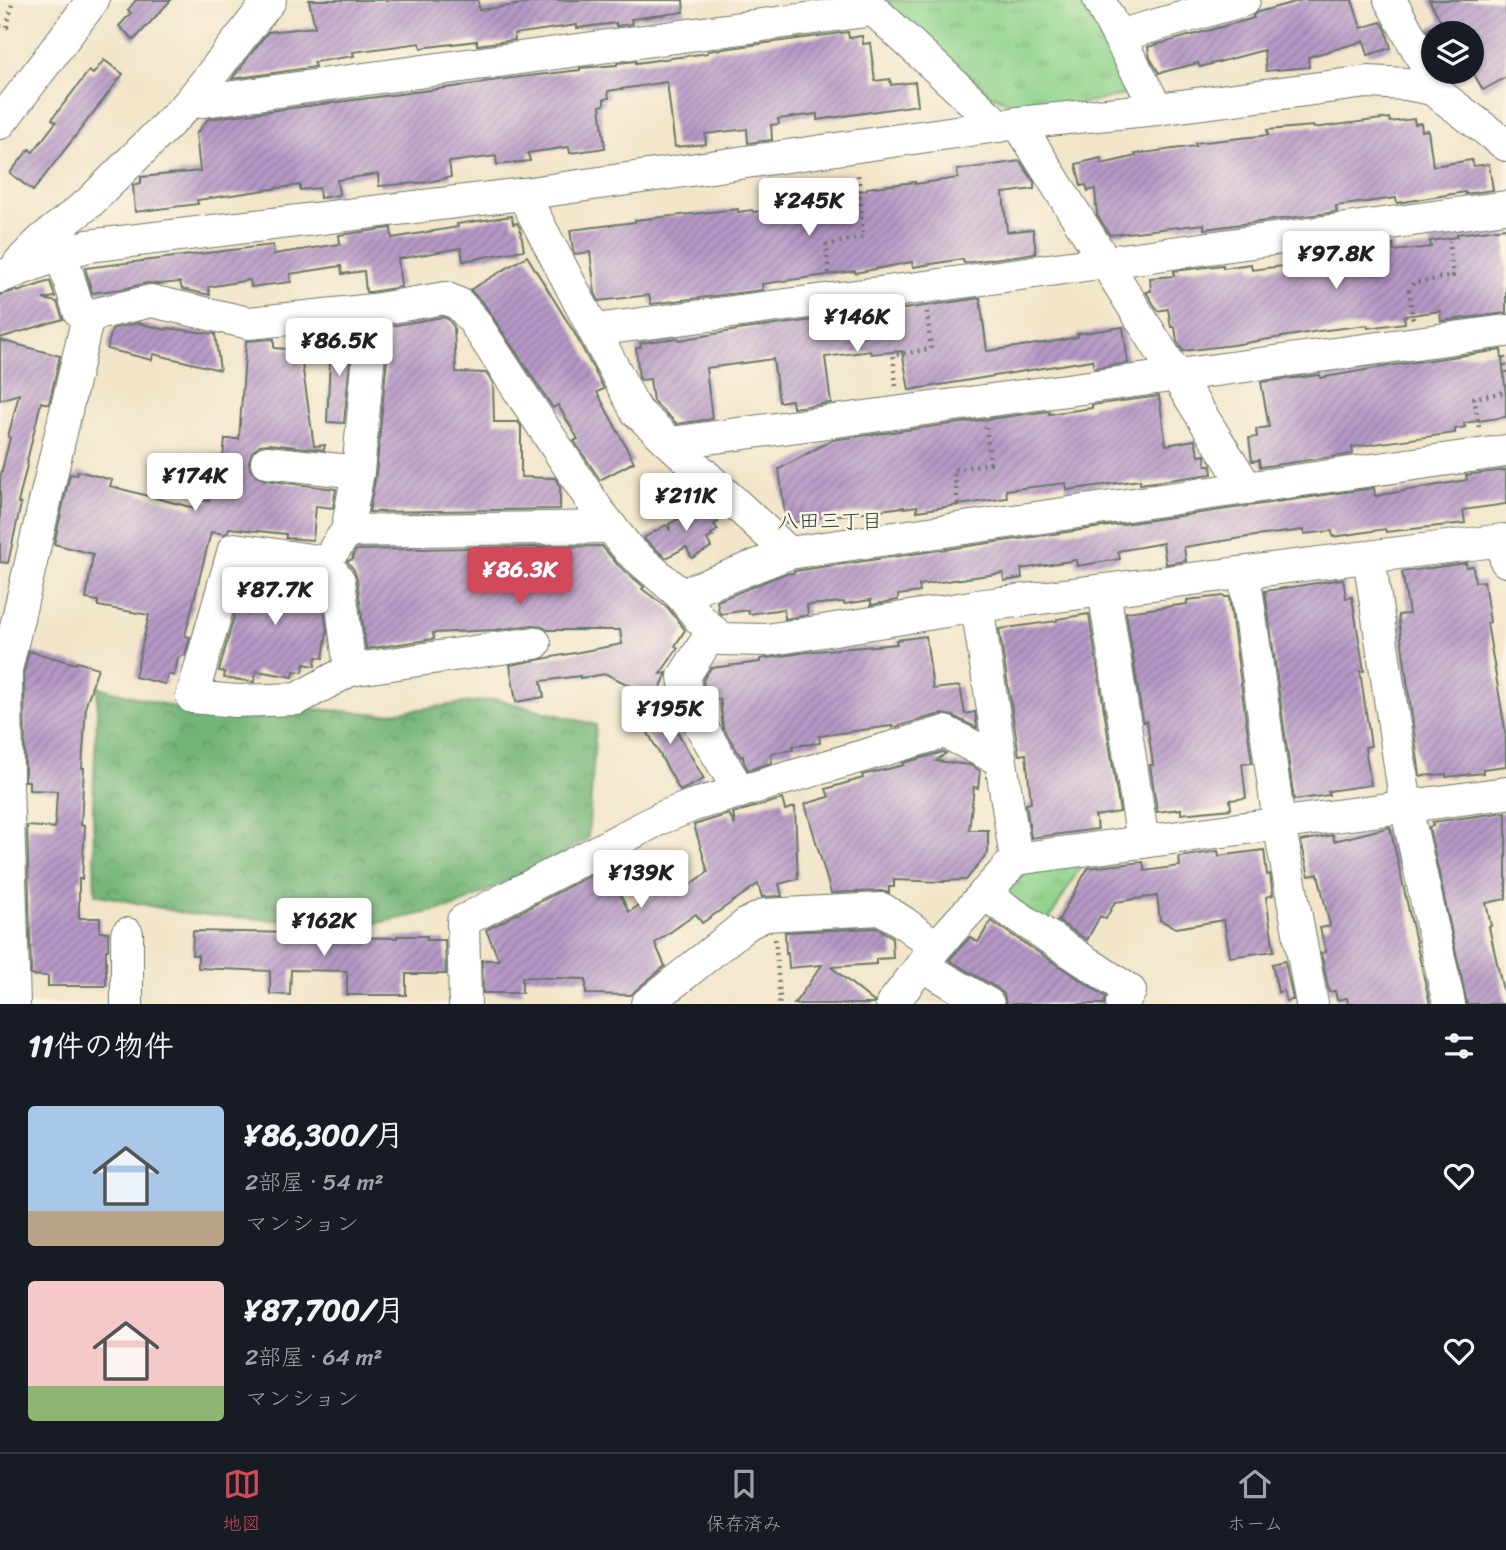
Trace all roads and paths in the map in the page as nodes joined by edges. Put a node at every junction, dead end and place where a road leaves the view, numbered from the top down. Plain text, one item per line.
1 (13, 0) edge
2 (93, 0) edge
3 (270, 0) edge
4 (1099, 0) edge
5 (1244, 0) edge
6 (1390, 0) edge
7 (868, 5) edge
8 (0, 26) edge
9 (1118, 36) junction
10 (1432, 89) junction
11 (189, 103) junction
12 (1157, 109) junction
13 (0, 123) edge
14 (1008, 125) junction
15 (1506, 145) edge
16 (858, 172) dead end
17 (523, 194) junction
18 (1506, 207) edge
19 (1445, 216) junction
20 (61, 254) junction
21 (1104, 261) junction
22 (3, 270) edge
23 (925, 287) junction
24 (832, 299) junction
25 (373, 310) junction
26 (88, 316) junction
27 (594, 330) junction
28 (1506, 331) edge
29 (1416, 343) junction
30 (1176, 376) junction
31 (1506, 391) edge
32 (983, 401) junction
33 (899, 412) junction
34 (671, 443) junction
35 (1495, 453) edge
36 (267, 462) dead end
37 (358, 472) junction
38 (1247, 488) junction
39 (611, 527) junction
40 (961, 528) junction
41 (347, 531) junction
42 (789, 553) junction
43 (1369, 556) junction
44 (1506, 561) edge
45 (324, 562) junction
46 (1244, 573) junction
47 (1104, 590) junction
48 (681, 595) junction
49 (977, 606) junction
50 (713, 631) junction
51 (535, 643) dead end
52 (350, 670) junction
53 (3, 671) edge
54 (1000, 760) junction
55 (740, 792) junction
56 (1506, 793) edge
57 (1406, 806) junction
58 (1279, 823) junction
59 (1143, 842) junction
60 (1016, 859) junction
61 (984, 894) junction
62 (772, 914) junction
63 (127, 934) dead end
64 (929, 956) junction
65 (14, 1004) edge
66 (127, 1004) edge
67 (465, 1004) edge
68 (647, 1004) edge
69 (779, 1004) edge
70 (892, 1004) edge
71 (988, 1004) edge
72 (1122, 1004) edge
73 (1312, 1004) edge
74 (1449, 1004) edge

1 - 8 path
2 - 13 street
3 - 11 street
4 - 9 street
5 - 9 street
6 - 10 street
7 - 11 street
7 - 14 street
9 - 12 street
10 - 12 street
10 - 15 street
11 - 22 street
12 - 14 street
14 - 17 street
14 - 21 street
16 - 24 path
17 - 20 street
17 - 27 street
18 - 19 street
19 - 21 street
19 - 29 path
20 - 22 street
20 - 26 street
21 - 23 street
21 - 30 street
23 - 24 street
23 - 33 path
24 - 27 street
25 - 26 street
25 - 37 street
25 - 39 street
26 - 53 street
27 - 34 street
28 - 29 street
29 - 30 street
30 - 32 street
30 - 38 street
31 - 35 path
32 - 33 street
32 - 40 path
33 - 34 street
34 - 42 street
35 - 38 street
36 - 37 street
37 - 41 street
38 - 40 street
39 - 41 street
39 - 48 street
40 - 42 street
41 - 45 street
42 - 48 street
43 - 44 street
43 - 46 street
43 - 57 street
45 - 52 street
45 - 52 street
46 - 47 street
46 - 58 street
47 - 49 street
47 - 59 street
48 - 50 street
49 - 50 street
49 - 54 street
50 - 55 street
51 - 52 street
53 - 65 street
54 - 55 street
54 - 60 street
55 - 67 street
56 - 57 street
57 - 58 street
57 - 74 street
58 - 59 street
58 - 73 street
59 - 60 street
60 - 61 street
61 - 64 street
61 - 72 street
62 - 64 street
62 - 68 street
62 - 69 path
63 - 66 street
64 - 70 street
64 - 71 street

